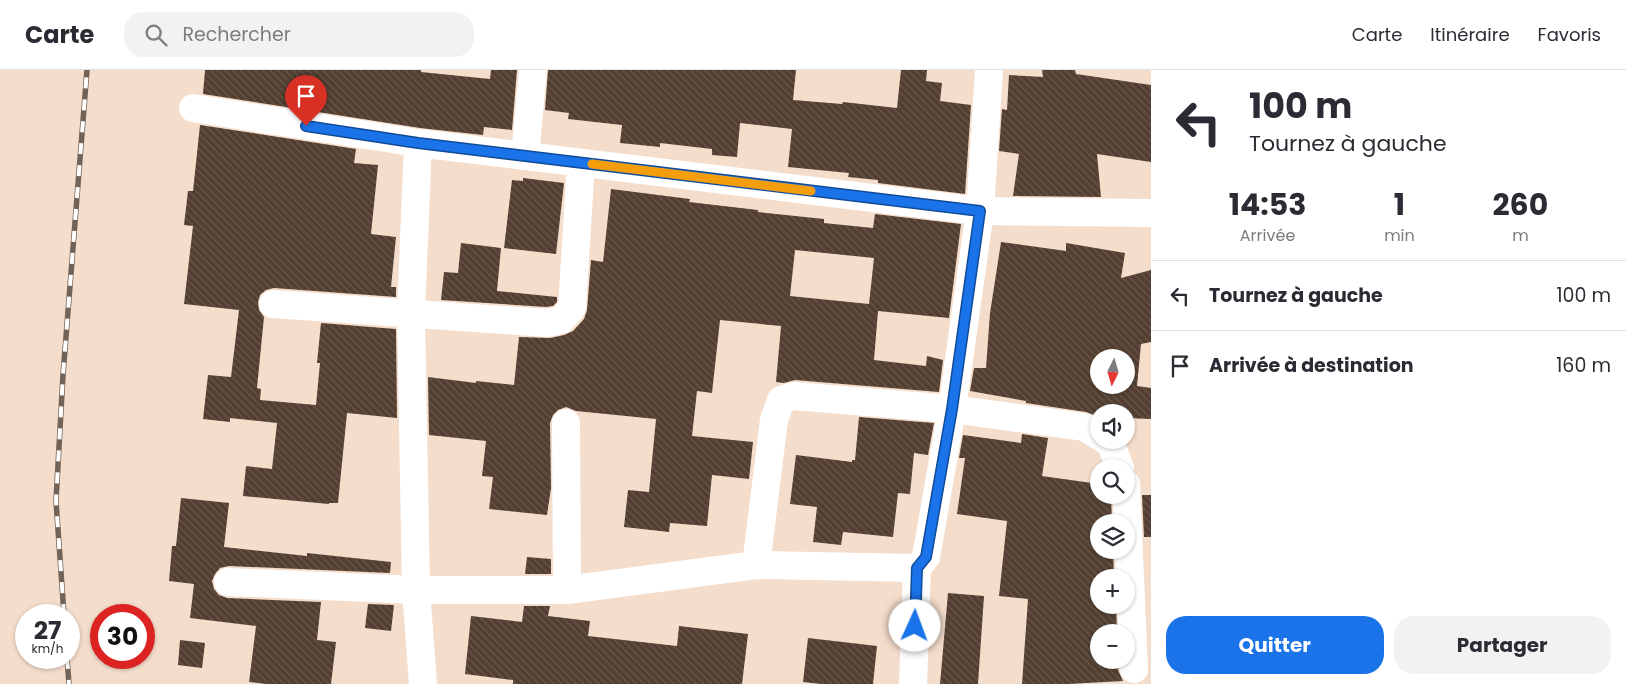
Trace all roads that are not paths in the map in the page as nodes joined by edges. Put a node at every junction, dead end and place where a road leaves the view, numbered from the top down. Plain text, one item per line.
1 (533, 70) edge
2 (989, 70) edge
3 (193, 108) dead end
4 (418, 143) junction
5 (525, 156) junction
6 (580, 162) junction
7 (980, 211) junction
8 (1151, 213) edge
9 (273, 304) dead end
10 (411, 313) junction
11 (952, 409) junction
12 (566, 422) dead end
13 (1090, 431) edge
14 (1127, 504) edge
15 (756, 565) junction
16 (917, 568) junction
17 (228, 582) dead end
18 (416, 590) junction
19 (567, 590) junction
20 (1132, 624) edge
21 (423, 684) edge
22 (913, 684) edge

1 - 5 street
2 - 7 street
3 - 4 street
4 - 5 street
4 - 10 street
5 - 6 street
6 - 7 street
6 - 10 street
7 - 8 street
7 - 11 street
9 - 10 street
10 - 18 street
11 - 13 street
11 - 15 street
11 - 16 street
12 - 19 street
14 - 20 street
15 - 16 street
15 - 19 street
16 - 22 street
17 - 18 street
18 - 19 street
18 - 21 street

